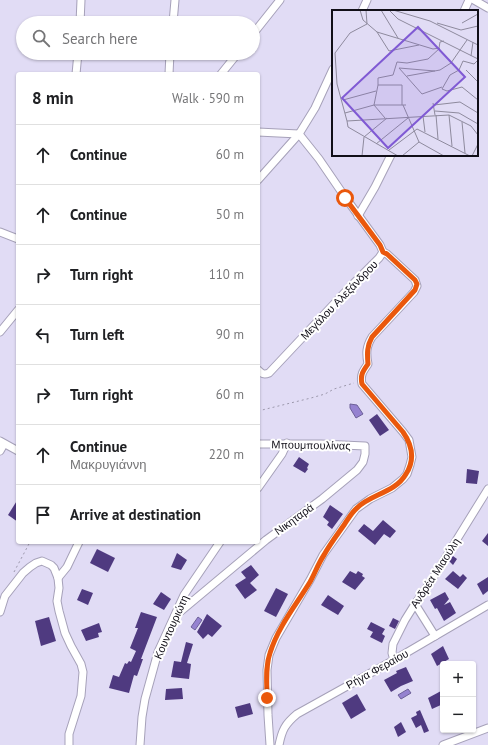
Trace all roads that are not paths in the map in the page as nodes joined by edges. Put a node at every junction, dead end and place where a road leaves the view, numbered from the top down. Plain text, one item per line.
1 (81, 0) edge
2 (175, 0) edge
3 (280, 0) edge
4 (367, 0) edge
5 (469, 0) edge
6 (474, 0) edge
7 (488, 8) edge
8 (362, 10) edge
9 (464, 10) edge
10 (80, 16) edge
11 (174, 16) edge
12 (260, 25) edge
13 (77, 60) edge
14 (170, 60) edge
15 (232, 60) edge
16 (332, 71) edge
17 (76, 72) edge
18 (169, 72) edge
19 (223, 72) edge
20 (260, 132) edge
21 (299, 134) junction
22 (391, 156) edge
23 (260, 178) edge
24 (358, 216) junction
25 (0, 232) edge
26 (16, 238) edge
27 (383, 252) junction
28 (16, 312) edge
29 (0, 332) edge
30 (260, 372) edge
31 (2, 442) edge
32 (287, 443) junction
33 (260, 444) edge
34 (365, 446) joint
35 (16, 450) edge
36 (0, 451) edge
37 (260, 485) edge
38 (488, 489) edge
39 (78, 544) edge
40 (219, 544) edge
41 (58, 578) junction
42 (415, 604) junction
43 (488, 605) edge
44 (0, 612) edge
45 (175, 616) junction
46 (435, 636) junction
47 (394, 660) junction
48 (488, 728) edge
49 (69, 745) edge
50 (140, 745) edge
51 (270, 745) edge
52 (279, 745) edge
53 (442, 745) edge

1 - 10 street
2 - 11 street
3 - 12 street
4 - 8 street
5 - 9 street
6 - 7 street
13 - 17 street
14 - 18 street
15 - 19 street
16 - 21 street
20 - 21 street
21 - 23 street
21 - 24 street, Μεγάλου Αλεξάνδρου
22 - 24 street
24 - 27 street, Μεγάλου Αλεξάνδρου
25 - 26 street
27 - 30 street, Μεγάλου Αλεξάνδρου
27 - 51 street
28 - 29 street
31 - 35 street
31 - 36 street
32 - 33 street, Μπουμπουλίνας
32 - 34 street, Μπουμπουλίνας
32 - 37 street
34 - 45 street, Νικηταρά
38 - 42 street, Ανδρέα Μιαούλη
39 - 41 street
40 - 45 street, Κουντουριώτη
41 - 44 street
41 - 49 street
42 - 46 street
42 - 47 street, Ανδρέα Μιαούλη
43 - 46 street, Ρήγα Φεραίου
45 - 50 street, Κουντουριώτη
46 - 47 street, Ρήγα Φεραίου
47 - 52 street, Ρήγα Φεραίου
48 - 53 street

